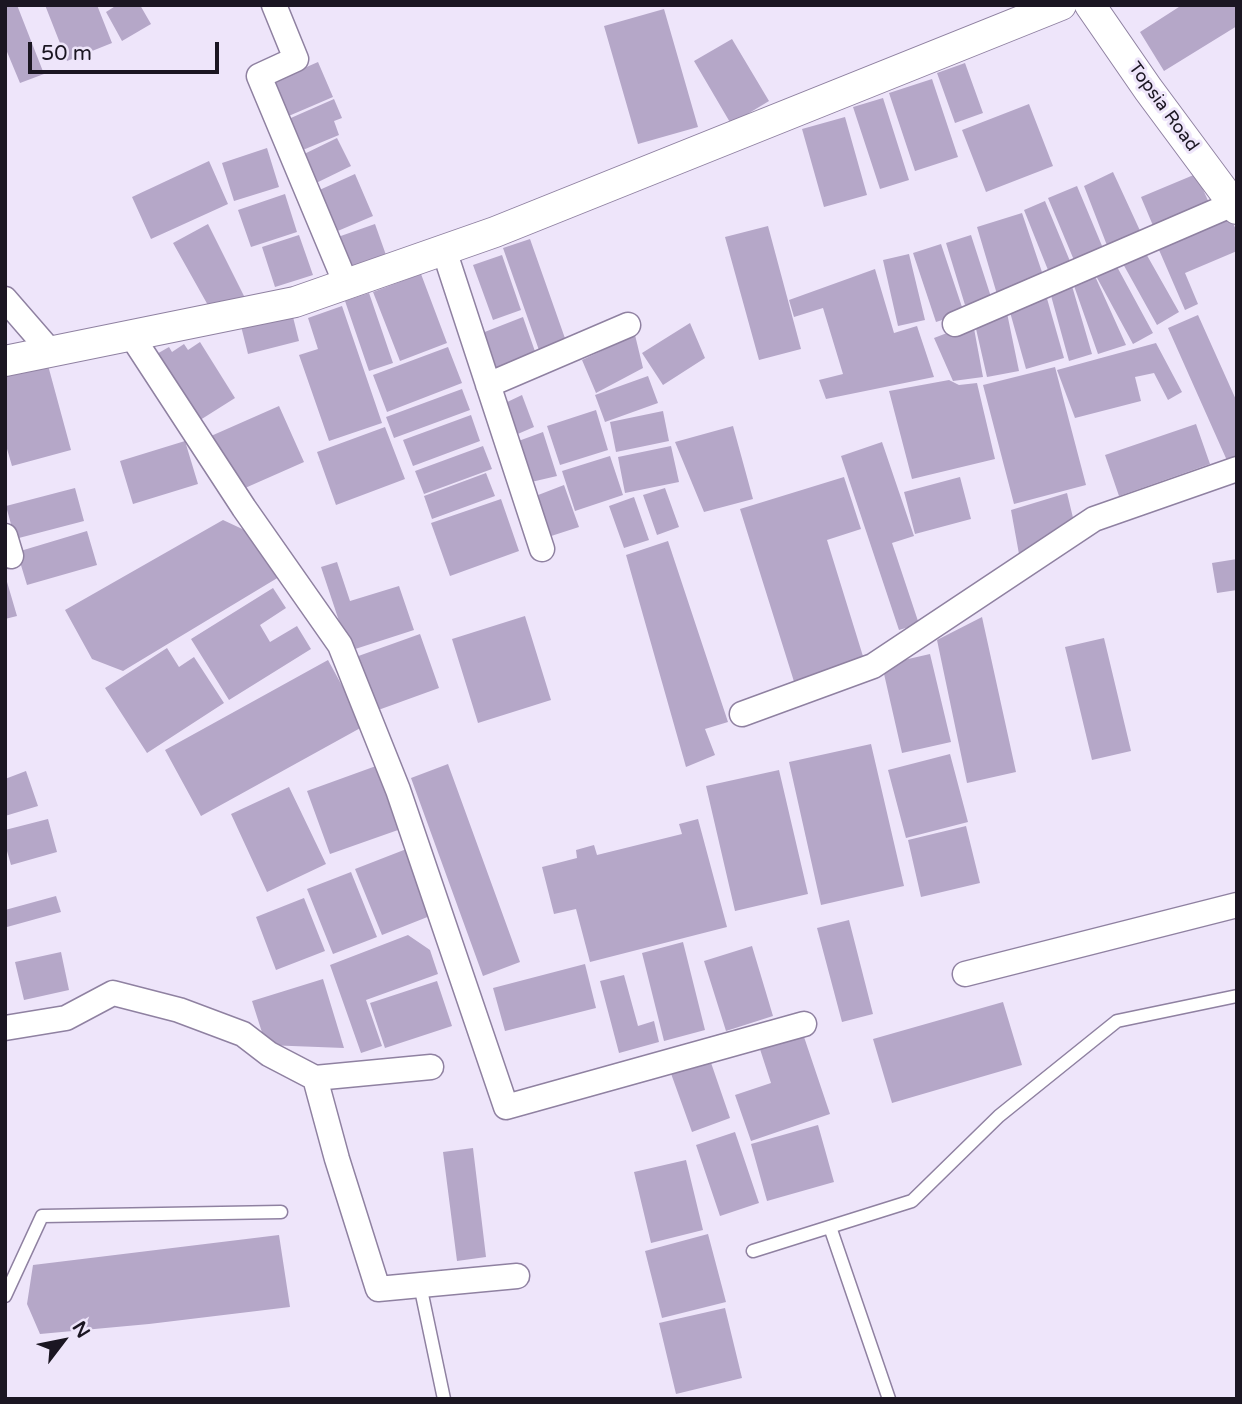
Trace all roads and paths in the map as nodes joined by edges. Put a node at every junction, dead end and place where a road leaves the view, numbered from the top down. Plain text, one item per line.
1 (274, 5) edge
2 (1060, 5) edge
3 (1090, 5) edge
4 (1231, 193) edge
5 (444, 250) junction
6 (346, 284) junction
7 (5, 299) edge
8 (955, 324) dead end
9 (628, 325) dead end
10 (131, 335) junction
11 (51, 352) junction
12 (5, 361) edge
13 (488, 385) junction
14 (1237, 469) edge
15 (542, 549) dead end
16 (741, 714) dead end
17 (1237, 905) edge
18 (965, 974) dead end
19 (1237, 996) edge
20 (804, 1024) dead end
21 (5, 1028) edge
22 (431, 1067) dead end
23 (315, 1078) junction
24 (281, 1212) dead end
25 (830, 1227) junction
26 (753, 1251) dead end
27 (517, 1276) dead end
28 (420, 1285) junction
29 (5, 1296) edge
30 (444, 1399) edge
31 (889, 1399) edge

1 - 6 street
2 - 5 street
3 - 4 street, Topsia Road
4 - 8 street
5 - 6 street
5 - 13 street
6 - 10 street
7 - 11 street
9 - 13 street
10 - 11 street
10 - 20 street
11 - 12 street
13 - 15 street
14 - 16 street
17 - 18 street
19 - 25 lane
21 - 23 street
22 - 23 street
23 - 28 street
24 - 29 lane
25 - 26 lane
25 - 31 lane
27 - 28 street
28 - 30 lane

